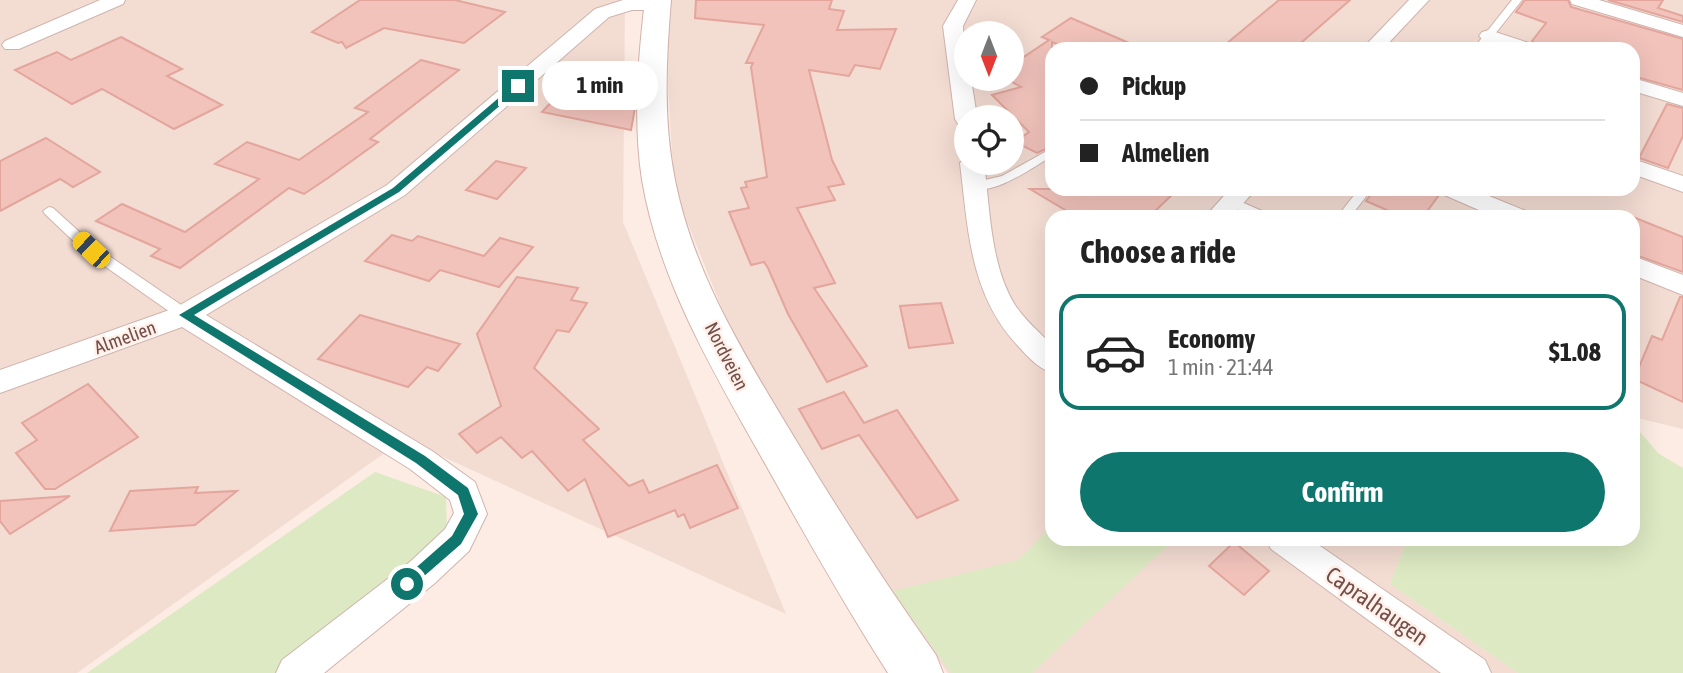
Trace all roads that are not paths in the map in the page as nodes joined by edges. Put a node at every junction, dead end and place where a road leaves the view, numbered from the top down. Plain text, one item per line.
1 (116, 0) edge
2 (967, 0) edge
3 (1420, 0) edge
4 (1517, 0) edge
5 (1579, 0) edge
6 (657, 2) edge
7 (1683, 31) edge
8 (1379, 42) edge
9 (1483, 42) edge
10 (12, 45) dead end
11 (1640, 85) edge
12 (1683, 100) edge
13 (964, 105) edge
14 (1045, 155) edge
15 (1024, 167) edge
16 (1640, 170) edge
17 (974, 175) edge
18 (976, 175) edge
19 (1010, 175) edge
20 (1674, 188) edge
21 (1360, 196) edge
22 (1467, 196) edge
23 (1231, 203) edge
24 (1248, 210) edge
25 (1349, 210) edge
26 (1500, 210) edge
27 (49, 211) dead end
28 (1640, 268) edge
29 (1683, 286) edge
30 (185, 315) junction
31 (1045, 355) edge
32 (0, 382) edge
33 (1293, 546) edge
34 (295, 673) edge
35 (918, 673) edge
36 (1472, 673) edge

1 - 10 street
2 - 13 street
3 - 8 street
4 - 9 lane
5 - 7 street
6 - 30 street, Almelien
6 - 35 main road, Nordveien
11 - 12 street
14 - 15 lane
16 - 20 street
17 - 31 street
18 - 19 lane
21 - 25 lane
22 - 26 street
23 - 24 lane
27 - 30 lane
28 - 29 street
30 - 32 street, Almelien
30 - 34 street
33 - 36 street, Capralhaugen

